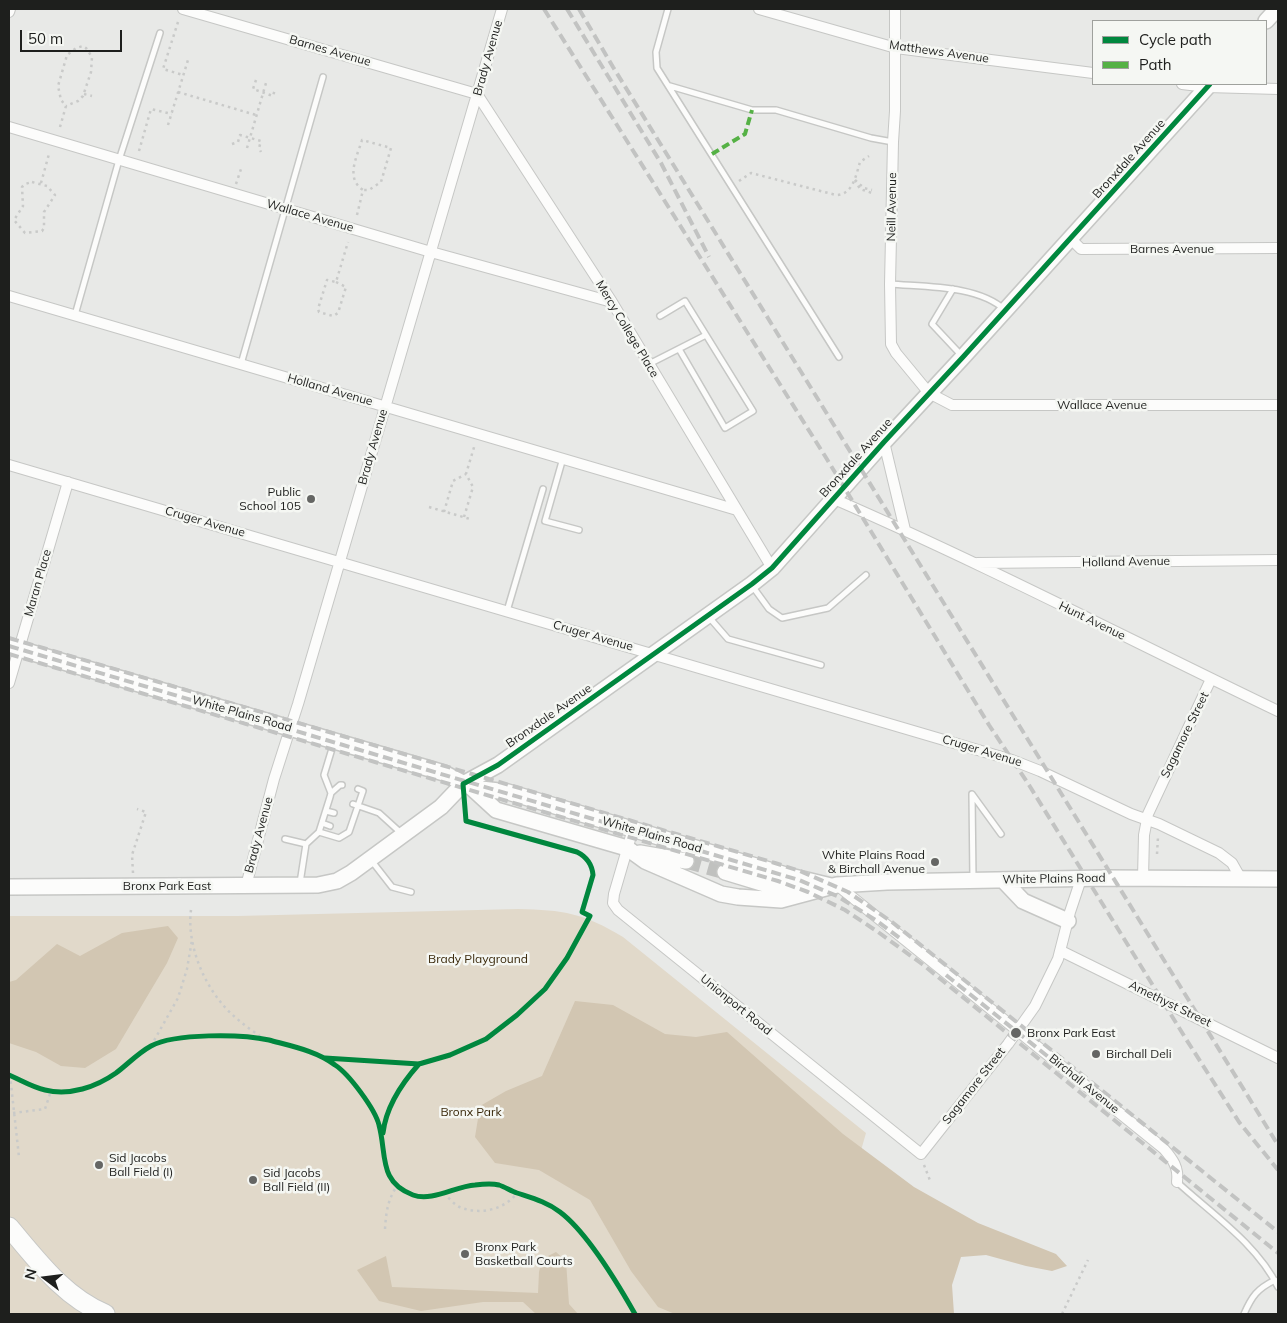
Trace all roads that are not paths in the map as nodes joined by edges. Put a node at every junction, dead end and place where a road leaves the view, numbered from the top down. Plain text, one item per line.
1 (183, 9) edge
2 (502, 9) edge
3 (668, 9) edge
4 (759, 9) edge
5 (895, 9) edge
6 (1277, 9) edge
7 (1267, 21) edge
8 (160, 33) dead end
9 (896, 48) junction
10 (1092, 73) edge
11 (323, 77) dead end
12 (1209, 85) edge
13 (669, 86) junction
14 (1278, 88) edge
15 (478, 94) junction
16 (9, 128) edge
17 (892, 142) junction
18 (119, 160) junction
19 (286, 209) junction
20 (1070, 238) junction
21 (1278, 248) edge
22 (431, 252) junction
23 (890, 284) junction
24 (953, 289) junction
25 (9, 296) edge
26 (612, 302) junction
27 (1005, 310) junction
28 (75, 315) junction
29 (660, 316) dead end
30 (706, 335) junction
31 (679, 349) junction
32 (838, 357) dead end
33 (963, 357) junction
34 (241, 364) junction
35 (649, 365) junction
36 (929, 393) junction
37 (1278, 405) edge
38 (385, 407) junction
39 (884, 442) junction
40 (563, 458) junction
41 (9, 465) edge
42 (68, 482) junction
43 (543, 489) dead end
44 (834, 499) junction
45 (738, 510) junction
46 (579, 530) dead end
47 (904, 530) junction
48 (1278, 560) edge
49 (340, 562) junction
50 (973, 563) junction
51 (772, 568) junction
52 (866, 575) dead end
53 (752, 584) junction
54 (507, 611) junction
55 (708, 616) junction
56 (14, 648) edge
57 (654, 654) junction
58 (821, 665) dead end
59 (1211, 679) junction
60 (9, 684) edge
61 (1278, 711) edge
62 (290, 728) junction
63 (334, 741) junction
64 (342, 785) dead end
65 (467, 786) junction
66 (358, 789) dead end
67 (330, 795) junction
68 (338, 799) dead end
69 (356, 805) junction
70 (326, 811) junction
71 (334, 813) dead end
72 (1146, 820) junction
73 (322, 823) junction
74 (330, 826) dead end
75 (633, 829) junction
76 (319, 832) junction
77 (1000, 834) dead end
78 (403, 835) junction
79 (285, 839) dead end
80 (306, 844) junction
81 (630, 850) junction
82 (371, 860) junction
83 (686, 861) tunnel mouth
84 (725, 872) tunnel mouth
85 (1144, 878) junction
86 (1081, 879) junction
87 (1278, 879) edge
88 (973, 880) junction
89 (1003, 880) junction
90 (1242, 880) junction
91 (325, 885) joint
92 (246, 886) junction
93 (300, 886) junction
94 (834, 886) junction
95 (9, 887) edge
96 (411, 892) dead end
97 (816, 892) junction
98 (1068, 921) junction
99 (1061, 951) junction
100 (1018, 1031) junction
101 (1278, 1058) edge
102 (921, 1154) joint
103 (1178, 1182) joint
104 (9, 1227) edge
105 (1276, 1281) edge
106 (1278, 1287) edge
107 (105, 1314) edge
108 (1244, 1314) edge

1 - 15 street, Barnes Avenue
2 - 15 street, Brady Avenue
3 - 13 lane
4 - 9 street, Matthews Avenue
5 - 9 street, Neill Avenue
6 - 7 main road
8 - 18 lane
9 - 10 street, Matthews Avenue
9 - 17 street, Neill Avenue
11 - 19 lane
12 - 14 street
12 - 20 main road, Bronxdale Avenue
13 - 17 lane
13 - 32 lane
15 - 22 street, Brady Avenue
15 - 26 street, Mercy College Place
16 - 18 street, Wallace Avenue
17 - 23 street, Neill Avenue
18 - 19 street, Wallace Avenue
18 - 28 lane
19 - 22 street, Wallace Avenue
19 - 34 lane
20 - 21 street, Barnes Avenue
20 - 27 main road, Bronxdale Avenue
22 - 26 street, Wallace Avenue
22 - 38 street, Brady Avenue
23 - 24 lane
23 - 36 street, Neill Avenue
24 - 27 lane
24 - 33 lane
25 - 28 street, Holland Avenue
26 - 35 street, Mercy College Place
27 - 33 main road, Bronxdale Avenue
28 - 34 street, Holland Avenue
29 - 30 lane
30 - 31 lane
30 - 31 lane
31 - 35 lane
33 - 36 main road, Bronxdale Avenue
34 - 38 street, Holland Avenue
35 - 45 street, Mercy College Place
36 - 37 street, Wallace Avenue
36 - 39 main road, Bronxdale Avenue
38 - 40 street, Holland Avenue
38 - 49 street, Brady Avenue
39 - 44 main road, Bronxdale Avenue
39 - 47 street
40 - 45 street, Holland Avenue
40 - 46 lane
41 - 42 street, Cruger Avenue
42 - 49 street, Cruger Avenue
42 - 56 street, Maran Place
43 - 54 lane
44 - 47 street, Hunt Avenue
44 - 51 main road, Bronxdale Avenue
45 - 51 street, Mercy College Place
47 - 50 street, Hunt Avenue
48 - 50 street, Holland Avenue
49 - 54 street, Cruger Avenue
49 - 62 street, Brady Avenue
50 - 59 street, Hunt Avenue
51 - 53 main road, Bronxdale Avenue
52 - 53 lane
53 - 55 main road, Bronxdale Avenue
54 - 57 street, Cruger Avenue
55 - 57 main road, Bronxdale Avenue
55 - 58 lane
56 - 60 street, Maran Place
56 - 62 main road, White Plains Road
57 - 65 main road, Bronxdale Avenue
57 - 72 street, Cruger Avenue
59 - 61 street, Hunt Avenue
59 - 72 street, Sagamore Street
62 - 63 main road, White Plains Road
62 - 92 street, Brady Avenue
63 - 65 main road, White Plains Road
63 - 67 lane
64 - 67 lane
65 - 75 main road, White Plains Road
65 - 78 main road, Bronxdale Avenue
65 - 81 main road, White Plains Road
66 - 69 lane
67 - 68 lane
67 - 70 lane
69 - 76 lane
69 - 78 lane
70 - 71 lane
70 - 73 lane
72 - 85 street, Sagamore Street
72 - 90 street, Cruger Avenue
73 - 74 lane
73 - 76 lane
75 - 81 street, Unionport Road
75 - 94 main road, White Plains Road
76 - 80 lane
77 - 88 lane
78 - 82 main road, Bronxdale Avenue
79 - 80 lane
80 - 93 lane
81 - 83 main road, White Plains Road
81 - 97 main road, White Plains Road
81 - 102 street, Unionport Road
82 - 91 main road, Bronxdale Avenue
82 - 96 lane
84 - 97 main road
85 - 86 main road, White Plains Road
85 - 90 main road, White Plains Road
86 - 89 main road, White Plains Road
86 - 98 street, Sagamore Street
87 - 90 main road, White Plains Road
88 - 89 main road, White Plains Road
88 - 94 main road, White Plains Road
89 - 98 main road
91 - 93 main road, Bronx Park East
92 - 93 main road, Bronx Park East
92 - 95 main road, Bronx Park East
94 - 97 main road, White Plains Road
94 - 100 street, Birchall Avenue
98 - 99 street, Sagamore Street
99 - 100 street, Sagamore Street
99 - 101 street, Amethyst Street
100 - 102 street, Sagamore Street
100 - 103 street, Birchall Avenue
103 - 105 lane, Birchall Avenue
104 - 107 highway
105 - 106 lane, Birchall Avenue
105 - 108 lane

